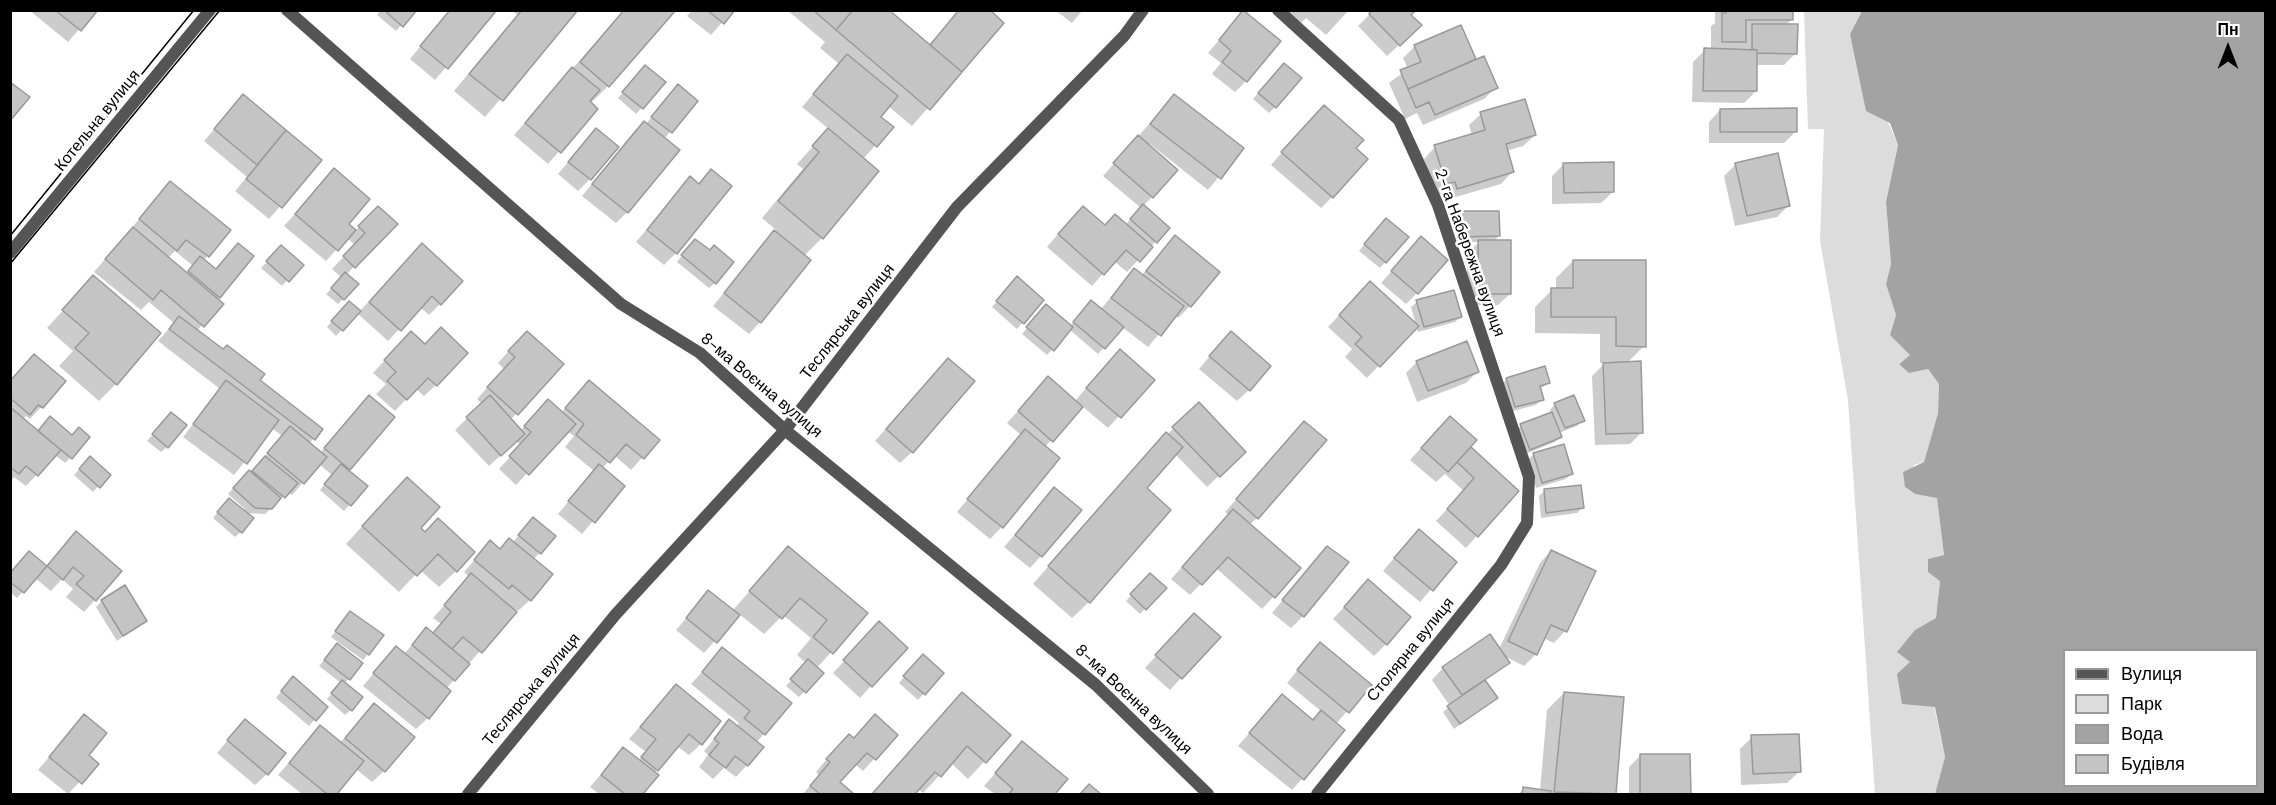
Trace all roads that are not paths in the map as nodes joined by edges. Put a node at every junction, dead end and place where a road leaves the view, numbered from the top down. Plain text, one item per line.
1 (210, 10) edge
2 (287, 10) edge
3 (1143, 10) edge
4 (1278, 10) edge
5 (10, 253) edge
6 (785, 430) junction
7 (1527, 523) joint
8 (468, 795) edge
9 (1208, 795) edge
10 (1317, 795) edge

1 - 5 street, Котельна вулиця
2 - 6 street, 8-ма Воєнна вулиця
3 - 6 street, Теслярська вулиця
4 - 7 street, 2-га Набережна вулиця
6 - 8 street, Теслярська вулиця
6 - 9 street, 8-ма Воєнна вулиця
7 - 10 street, Столярна вулиця

